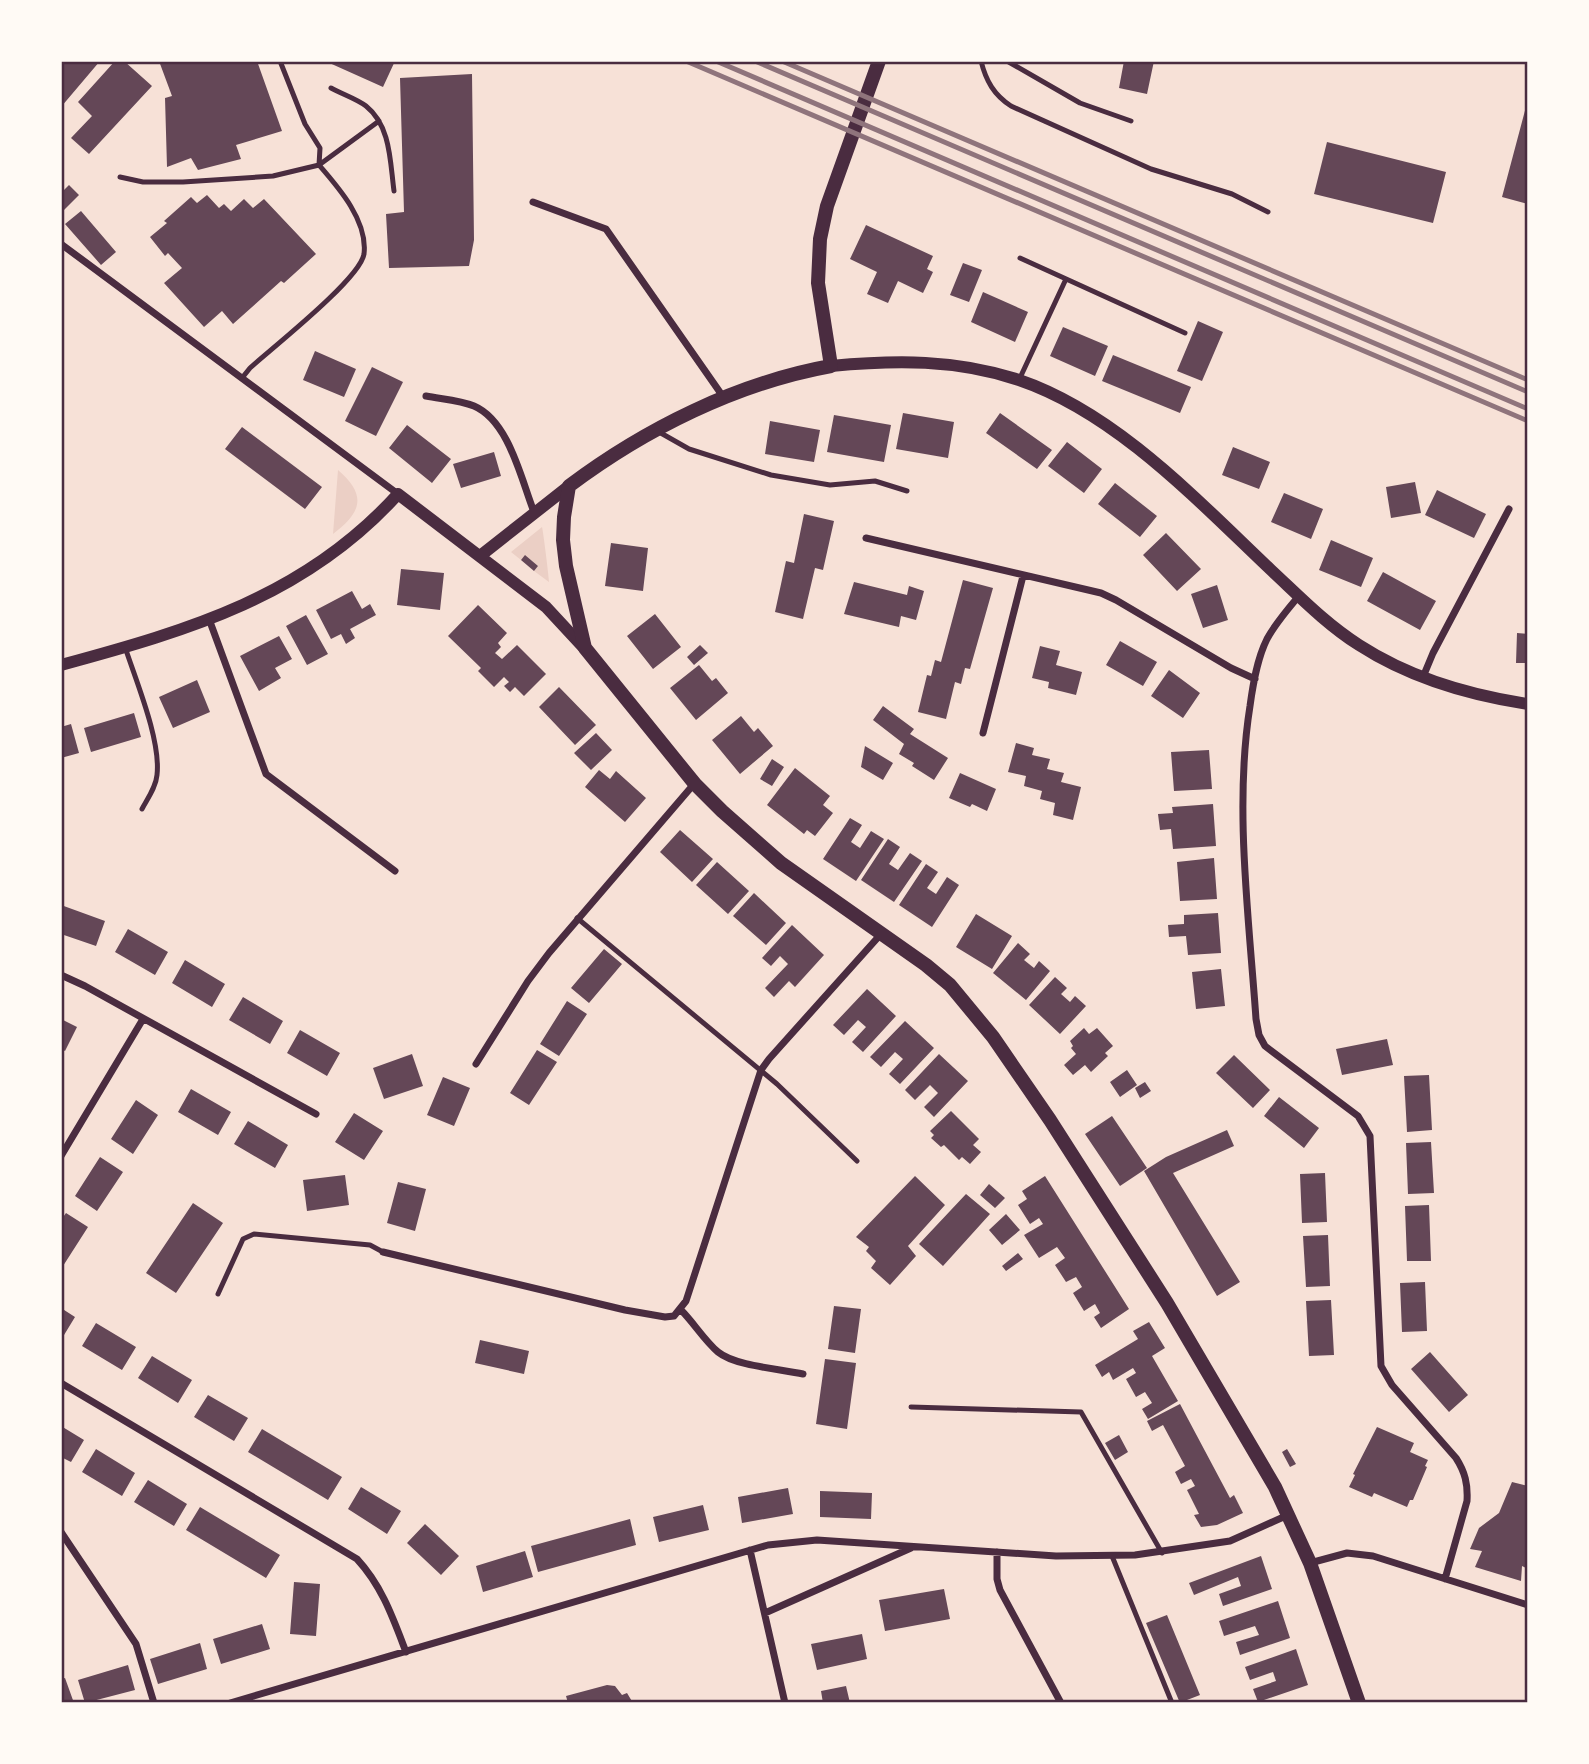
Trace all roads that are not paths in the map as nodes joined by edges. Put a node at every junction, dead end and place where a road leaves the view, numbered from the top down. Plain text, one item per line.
1 (280, 61) edge
2 (981, 61) edge
3 (1007, 61) edge
4 (877, 66) edge
5 (331, 88) dead end
6 (379, 121) junction
7 (1131, 121) dead end
8 (319, 165) junction
9 (120, 177) dead end
10 (394, 191) dead end
11 (533, 202) dead end
12 (1268, 212) dead end
13 (61, 244) edge
14 (1020, 258) dead end
15 (1066, 279) junction
16 (1185, 333) dead end
17 (831, 366) junction
18 (242, 378) junction
19 (1019, 380) junction
20 (426, 396) dead end
21 (724, 398) junction
22 (657, 430) junction
23 (569, 486) junction
24 (907, 491) dead end
25 (398, 494) junction
26 (1508, 509) dead end
27 (534, 512) junction
28 (866, 538) dead end
29 (480, 556) junction
30 (1023, 576) junction
31 (1298, 597) junction
32 (209, 619) junction
33 (125, 647) junction
34 (584, 648) junction
35 (61, 665) edge
36 (1423, 677) junction
37 (1255, 679) junction
38 (1528, 704) edge
39 (983, 733) dead end
40 (695, 784) junction
41 (142, 809) dead end
42 (395, 871) dead end
43 (577, 918) junction
44 (881, 934) junction
45 (61, 975) edge
46 (143, 1020) junction
47 (476, 1064) dead end
48 (761, 1070) junction
49 (316, 1114) dead end
50 (61, 1156) edge
51 (857, 1161) dead end
52 (383, 1252) joint
53 (218, 1294) dead end
54 (681, 1310) junction
55 (803, 1374) dead end
56 (61, 1382) edge
57 (911, 1406) dead end
58 (1289, 1515) junction
59 (61, 1532) edge
60 (913, 1547) junction
61 (750, 1550) junction
62 (997, 1552) junction
63 (1162, 1553) junction
64 (1112, 1556) junction
65 (1310, 1563) junction
66 (1446, 1578) junction
67 (1528, 1605) edge
68 (765, 1613) junction
69 (406, 1652) junction
70 (154, 1703) edge
71 (230, 1703) edge
72 (785, 1703) edge
73 (1061, 1703) edge
74 (1172, 1703) edge
75 (1359, 1703) edge

1 - 8 lane
2 - 12 lane
3 - 7 lane
4 - 17 main road
5 - 6 lane
6 - 8 lane
6 - 10 lane
8 - 9 lane
8 - 18 lane
11 - 21 street
13 - 18 street
14 - 15 lane
15 - 16 lane
15 - 19 lane
17 - 19 street
17 - 21 main road
18 - 25 street
19 - 31 street
20 - 27 street
21 - 22 main road
22 - 23 main road
22 - 24 lane
23 - 27 street
23 - 34 main road
25 - 29 street
25 - 32 street
26 - 36 street
27 - 29 street
28 - 30 street
29 - 34 street
30 - 37 street
30 - 39 street
31 - 36 street
31 - 37 street
32 - 33 street
32 - 42 street
33 - 35 street
33 - 41 lane
34 - 40 main road
36 - 38 street
37 - 66 street
40 - 43 street
40 - 44 main road
43 - 47 street
43 - 48 lane
44 - 48 street
44 - 58 main road
45 - 46 street
46 - 49 street
46 - 50 street
48 - 51 lane
48 - 54 street
52 - 53 lane
52 - 54 street
54 - 55 street
56 - 69 street
57 - 63 lane
58 - 63 street
58 - 65 main road
59 - 70 street
60 - 61 street
60 - 62 street
60 - 68 street
61 - 68 street
61 - 69 street
62 - 64 street
62 - 73 street
63 - 64 street
64 - 74 lane
65 - 66 street
65 - 75 main road
66 - 67 street
68 - 72 street
69 - 71 street

